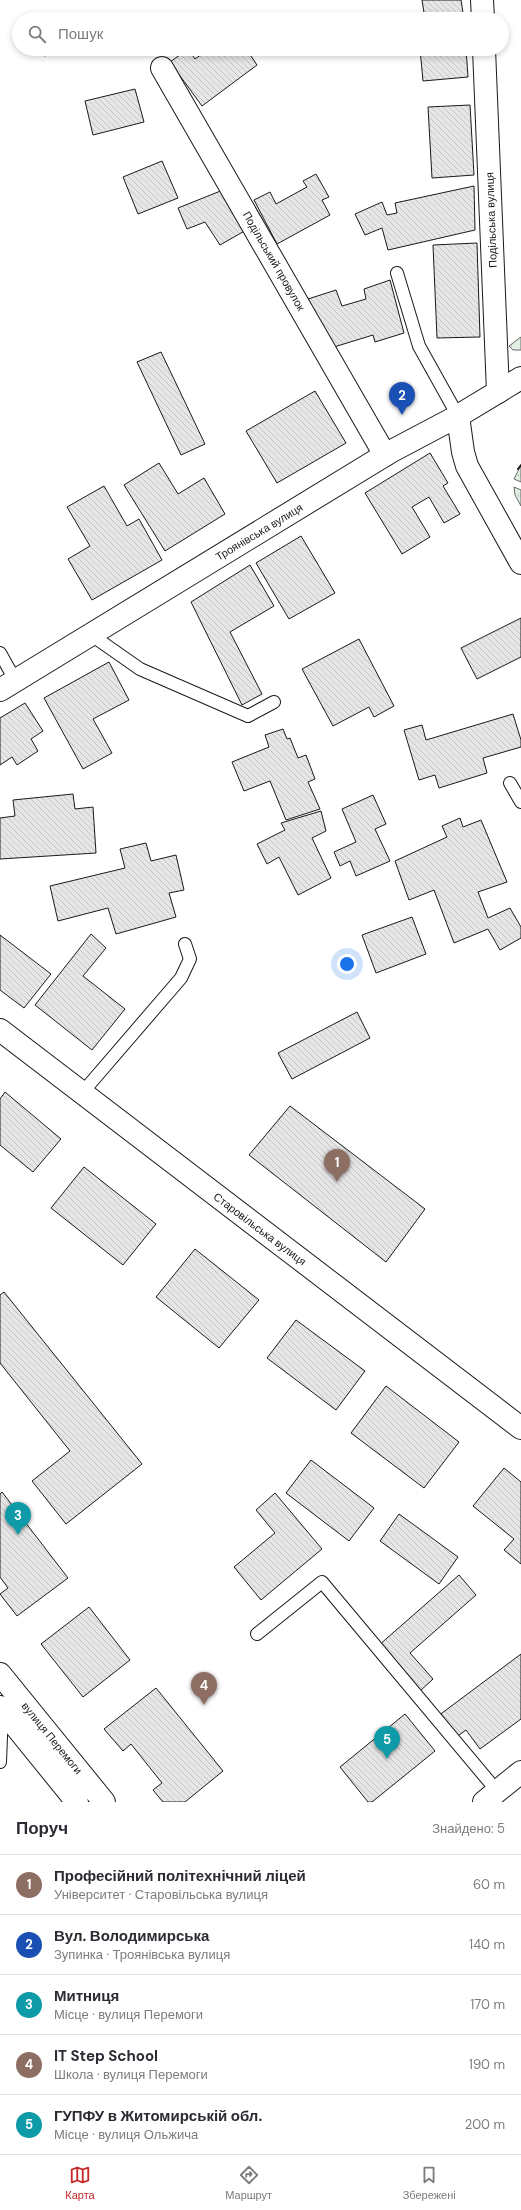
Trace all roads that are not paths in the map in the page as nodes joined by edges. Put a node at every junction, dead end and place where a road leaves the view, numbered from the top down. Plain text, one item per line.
1 (482, 0) edge
2 (483, 12) edge
3 (484, 56) edge
4 (162, 68) dead end
5 (397, 274) dead end
6 (521, 378) edge
7 (498, 392) junction
8 (458, 416) junction
9 (385, 455) junction
10 (521, 564) edge
11 (90, 634) junction
12 (0, 653) edge
13 (8, 685) edge
14 (274, 702) dead end
15 (510, 783) dead end
16 (521, 802) edge
17 (185, 944) dead end
18 (0, 1030) edge
19 (82, 1093) junction
20 (521, 1428) edge
21 (257, 1634) dead end
22 (0, 1674) edge
23 (1, 1709) edge
24 (0, 1762) edge
25 (521, 1772) edge
26 (491, 1797) edge
27 (77, 1802) edge
28 (104, 1802) edge

1 - 2 street
3 - 7 street, Подільська вулиця
4 - 9 street, Подільський провулок
5 - 8 lane
6 - 7 street, Троянівська вулиця
7 - 8 street, Троянівська вулиця
8 - 9 street, Троянівська вулиця
8 - 10 street
9 - 11 street, Троянівська вулиця
11 - 13 street, Троянівська вулиця
11 - 14 lane
12 - 13 lane
15 - 16 lane
17 - 19 lane
18 - 19 street, Старовільська вулиця
19 - 20 street, Старовільська вулиця
21 - 26 lane
22 - 28 street, вулиця Перемоги
23 - 24 lane
23 - 27 street, вулиця Перемоги
25 - 26 street

